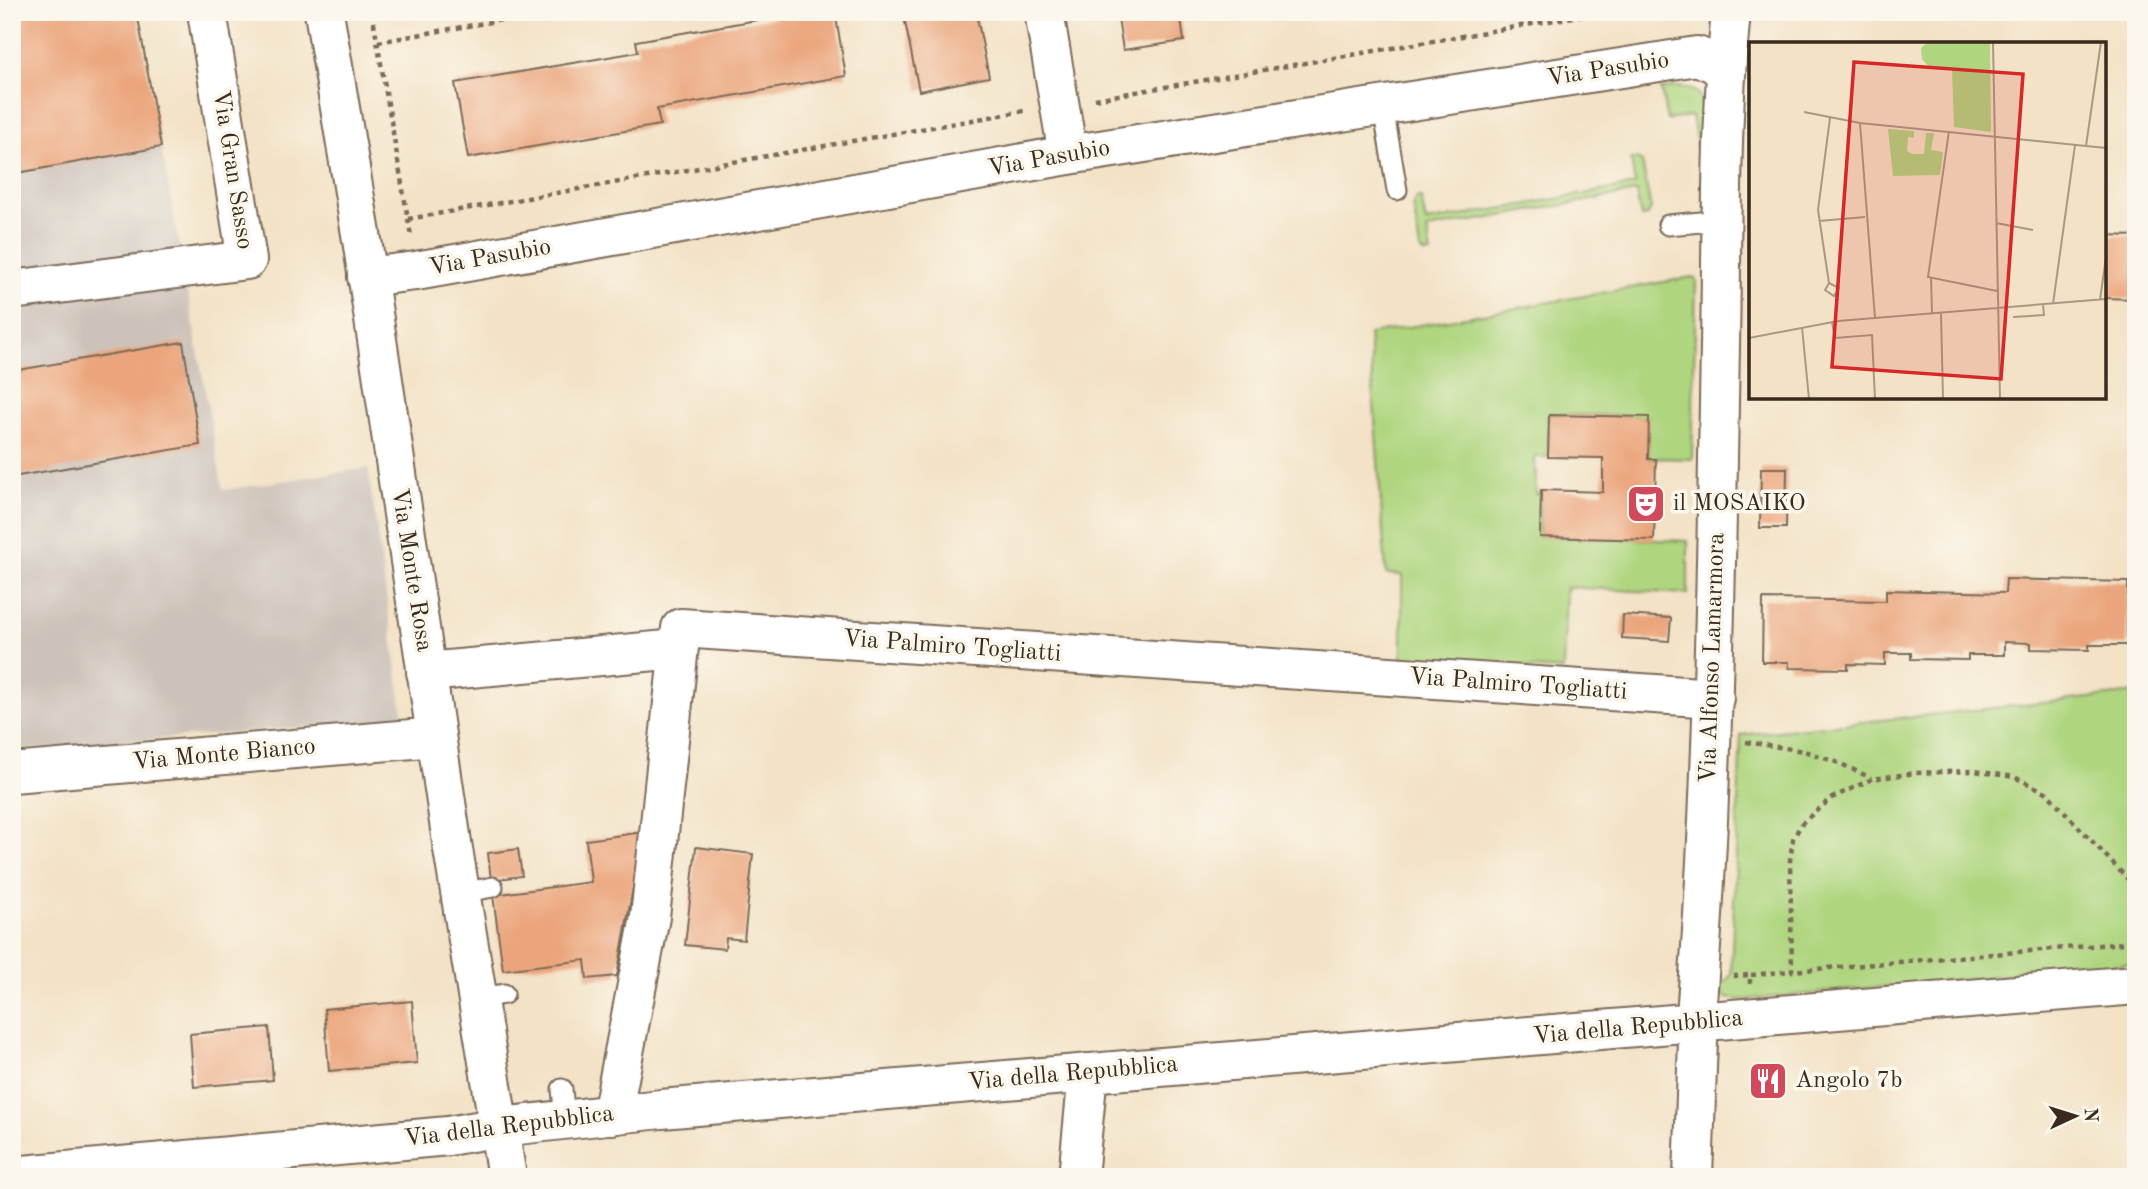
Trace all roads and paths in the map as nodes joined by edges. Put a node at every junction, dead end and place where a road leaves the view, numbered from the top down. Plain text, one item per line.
1 (207, 12) edge
2 (324, 12) edge
3 (372, 12) edge
4 (520, 12) edge
5 (1044, 12) edge
6 (1602, 12) edge
7 (1731, 12) edge
8 (378, 42) junction
9 (1726, 75) junction
10 (1060, 105) junction
11 (1383, 107) junction
12 (1068, 155) junction
13 (1397, 190) dead end
14 (408, 219) junction
15 (1723, 220) junction
16 (1668, 225) dead end
17 (416, 271) junction
18 (367, 277) junction
19 (12, 290) edge
20 (678, 649) junction
21 (426, 672) junction
22 (1714, 698) junction
23 (436, 737) junction
24 (1712, 740) junction
25 (12, 773) edge
26 (1872, 779) junction
27 (2136, 887) edge
28 (2136, 942) edge
29 (2136, 985) edge
30 (1698, 1023) junction
31 (1088, 1073) junction
32 (612, 1115) junction
33 (500, 1127) junction
34 (12, 1176) edge
35 (507, 1177) edge
36 (1078, 1177) edge
37 (1693, 1177) edge

1 - 19 street, Via Gran Sasso
2 - 18 street, Via Monte Rosa
3 - 8 path
4 - 8 path
5 - 10 street
6 - 10 path
7 - 9 street, Via Alfonso Lamarmora
8 - 14 path
9 - 11 street, Via Pasubio
9 - 15 street, Via Alfonso Lamarmora
10 - 12 street
10 - 14 path
11 - 12 street, Via Pasubio
11 - 13 lane
12 - 17 street, Via Pasubio
14 - 17 path
15 - 16 lane
15 - 22 street, Via Alfonso Lamarmora
17 - 18 street, Via Pasubio
18 - 21 street, Via Monte Rosa
20 - 21 street
20 - 22 street, Via Palmiro Togliatti
20 - 32 street
21 - 23 street, Via Monte Rosa
22 - 24 street, Via Alfonso Lamarmora
23 - 25 street, Via Monte Bianco
23 - 33 street, Via Monte Rosa
24 - 26 path
24 - 30 street, Via Alfonso Lamarmora
26 - 27 path
26 - 28 path
29 - 30 street, Via della Repubblica
30 - 31 street, Via della Repubblica
30 - 37 street, Via Alfonso Lamarmora
31 - 32 street, Via della Repubblica
31 - 36 street
32 - 33 street, Via della Repubblica
33 - 34 street, Via della Repubblica
33 - 35 street, Via Monte Rosa

